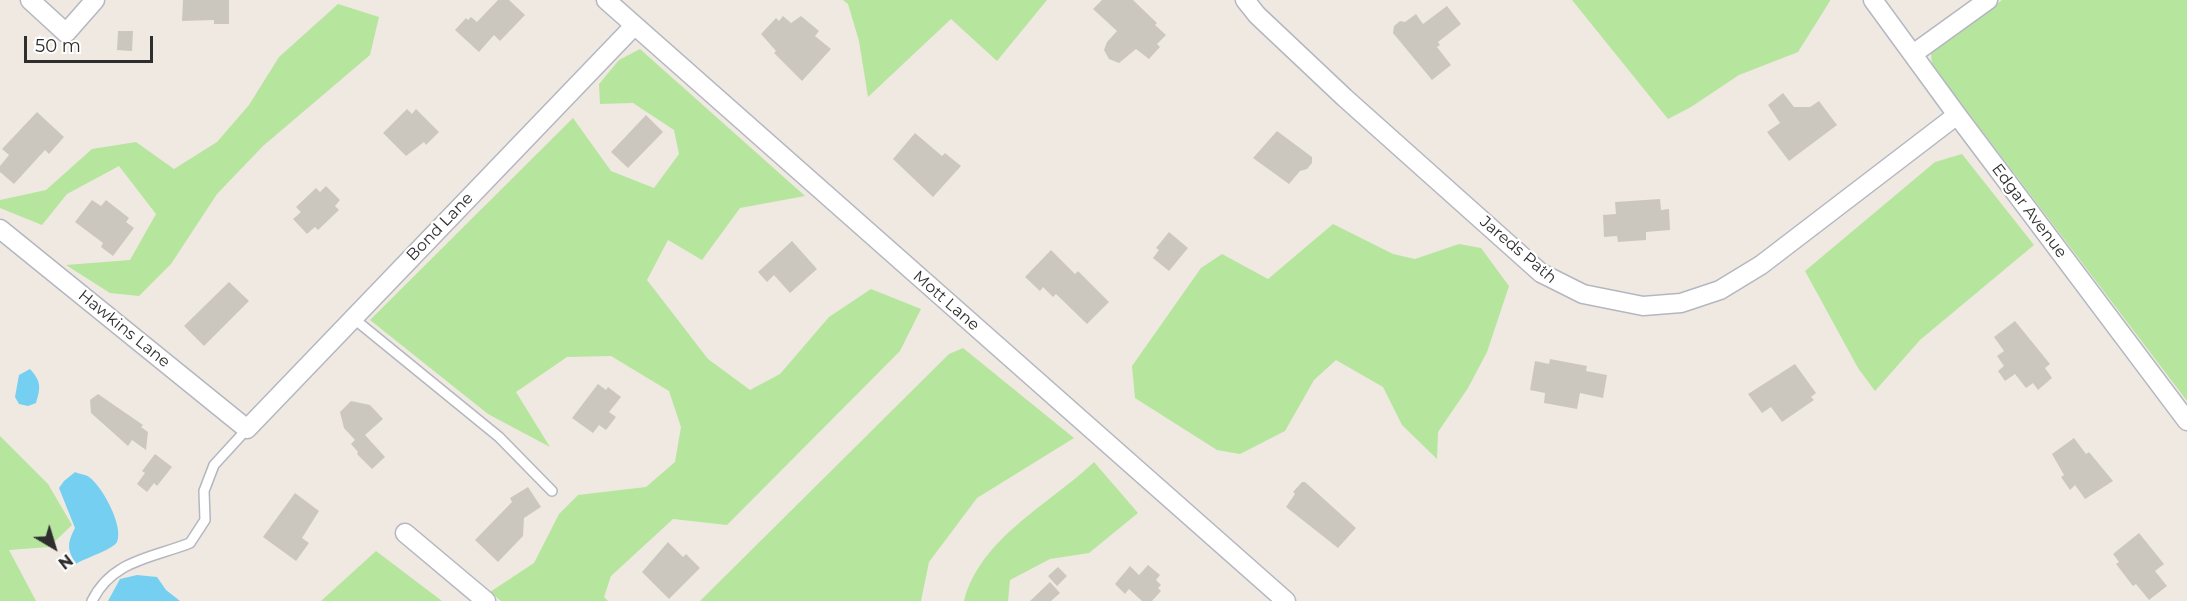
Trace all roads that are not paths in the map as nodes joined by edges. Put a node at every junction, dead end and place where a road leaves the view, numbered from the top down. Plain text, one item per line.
1 (30, 0) edge
2 (95, 0) edge
3 (606, 0) edge
4 (1245, 0) edge
5 (1873, 0) edge
6 (1988, 0) edge
7 (634, 26) junction
8 (1913, 54) junction
9 (1956, 115) junction
10 (0, 229) edge
11 (353, 318) junction
12 (2187, 421) edge
13 (247, 429) junction
14 (552, 491) dead end
15 (405, 533) dead end
16 (92, 601) edge
17 (486, 601) edge
18 (1286, 601) edge

1 - 2 street
3 - 7 street, Mott Lane
4 - 9 street, Jareds Path
5 - 8 street, Edgar Avenue
6 - 8 street
7 - 11 street, Bond Lane
7 - 18 street, Mott Lane
8 - 9 street, Edgar Avenue
9 - 12 street, Edgar Avenue
10 - 13 street, Hawkins Lane
11 - 13 street, Bond Lane
11 - 14 lane
13 - 16 lane
15 - 17 street

